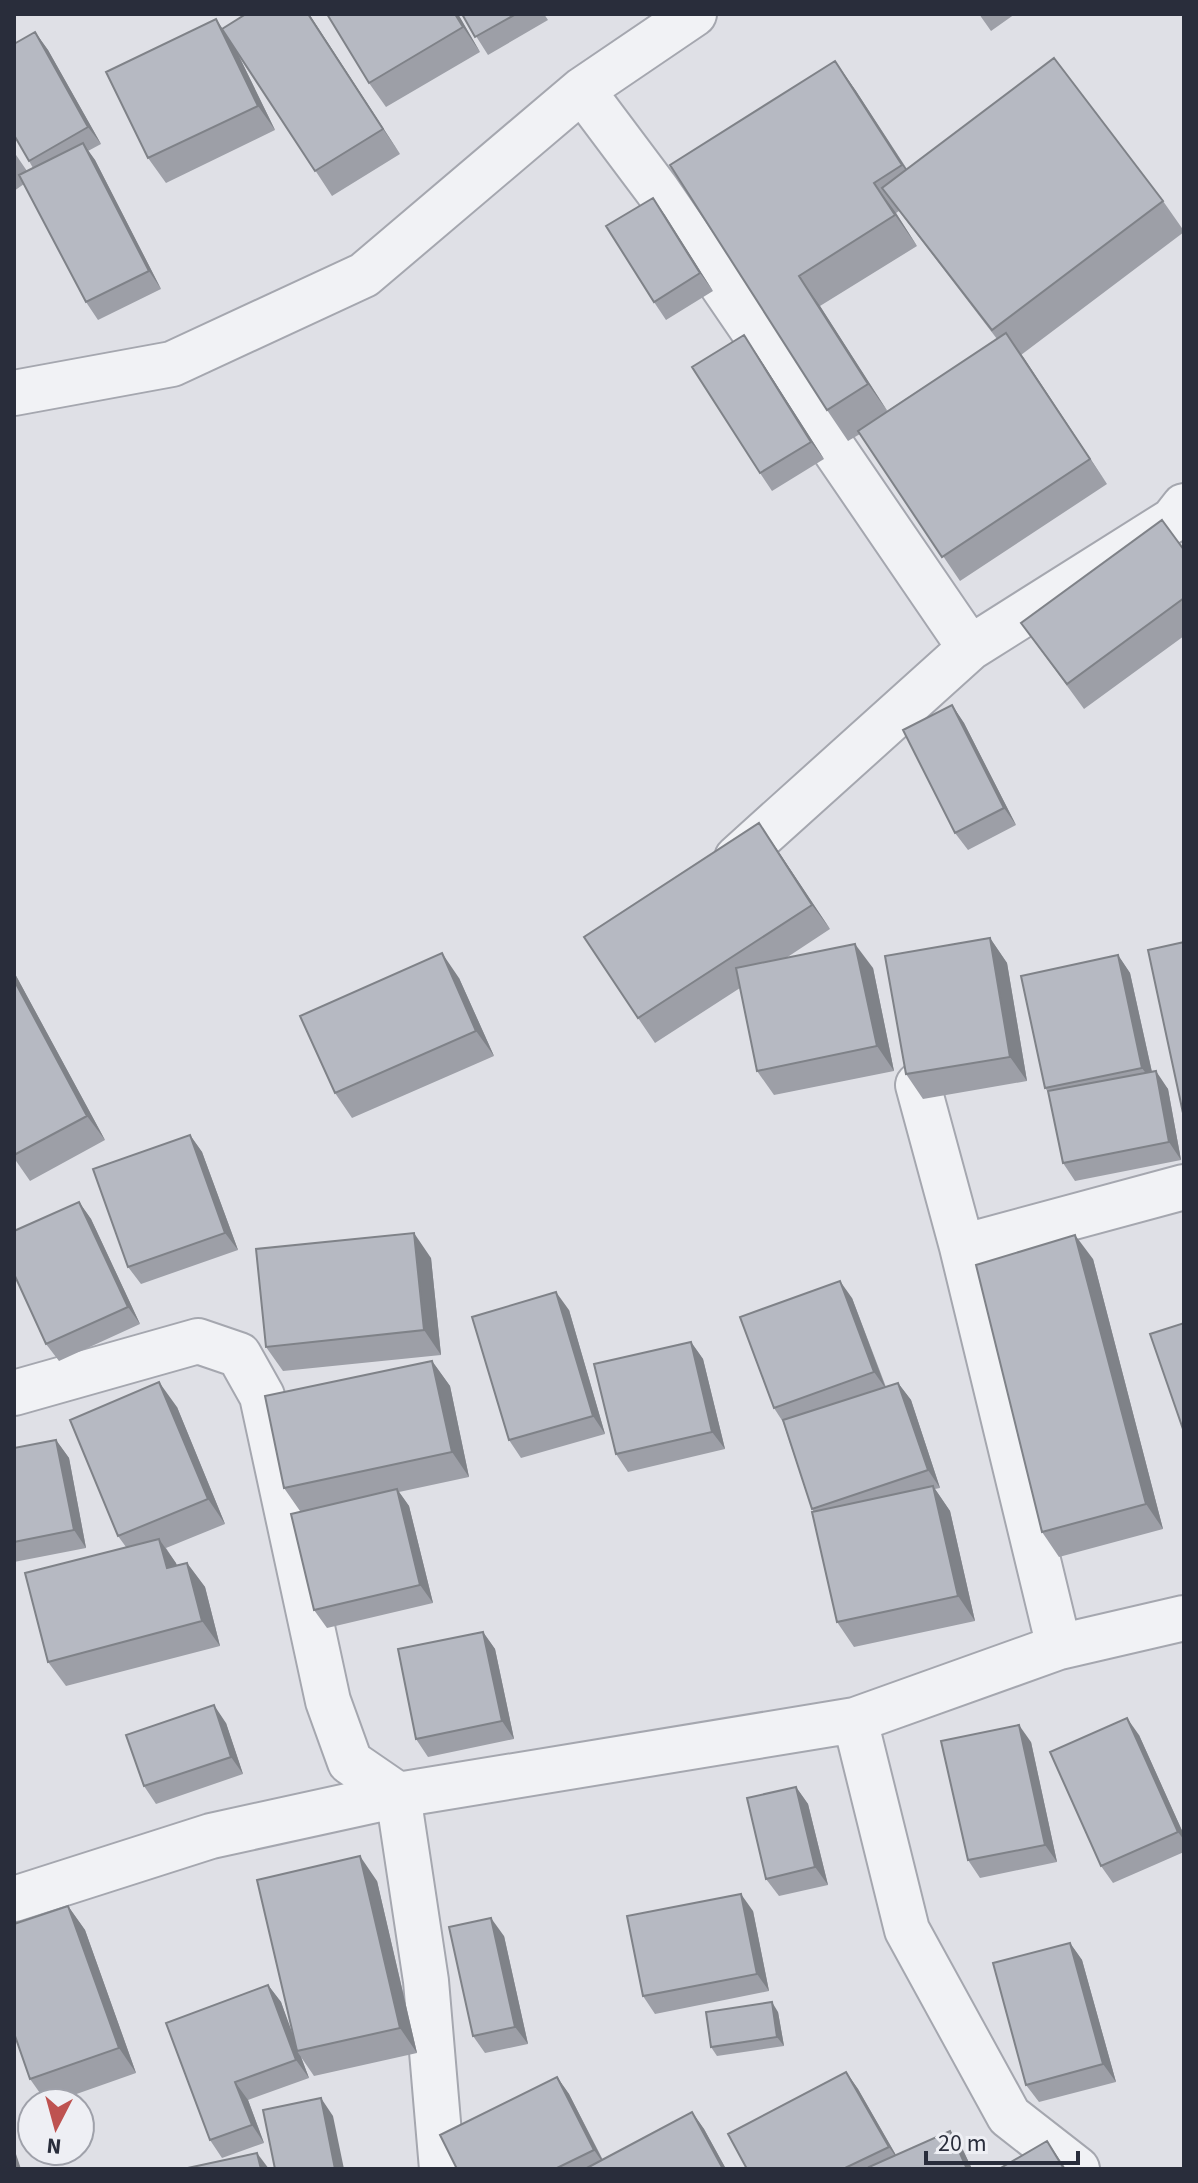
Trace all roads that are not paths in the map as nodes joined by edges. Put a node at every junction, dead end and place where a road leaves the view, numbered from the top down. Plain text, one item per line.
1 (694, 14) edge
2 (582, 90) junction
3 (14, 393) edge
4 (1184, 506) edge
5 (970, 648) junction
6 (737, 858) edge
7 (918, 1085) edge
8 (1184, 1187) edge
9 (962, 1247) junction
10 (14, 1393) edge
11 (1184, 1618) edge
12 (1059, 1647) junction
13 (855, 1720) junction
14 (398, 1795) junction
15 (14, 1899) edge
16 (442, 2169) edge
17 (1077, 2169) edge

1 - 2 street
2 - 3 street
2 - 5 street
4 - 5 street
5 - 6 street
7 - 9 street
8 - 9 street
9 - 12 street
10 - 14 street
11 - 12 street
12 - 13 street
13 - 14 street
13 - 17 street
14 - 15 street
14 - 16 street

